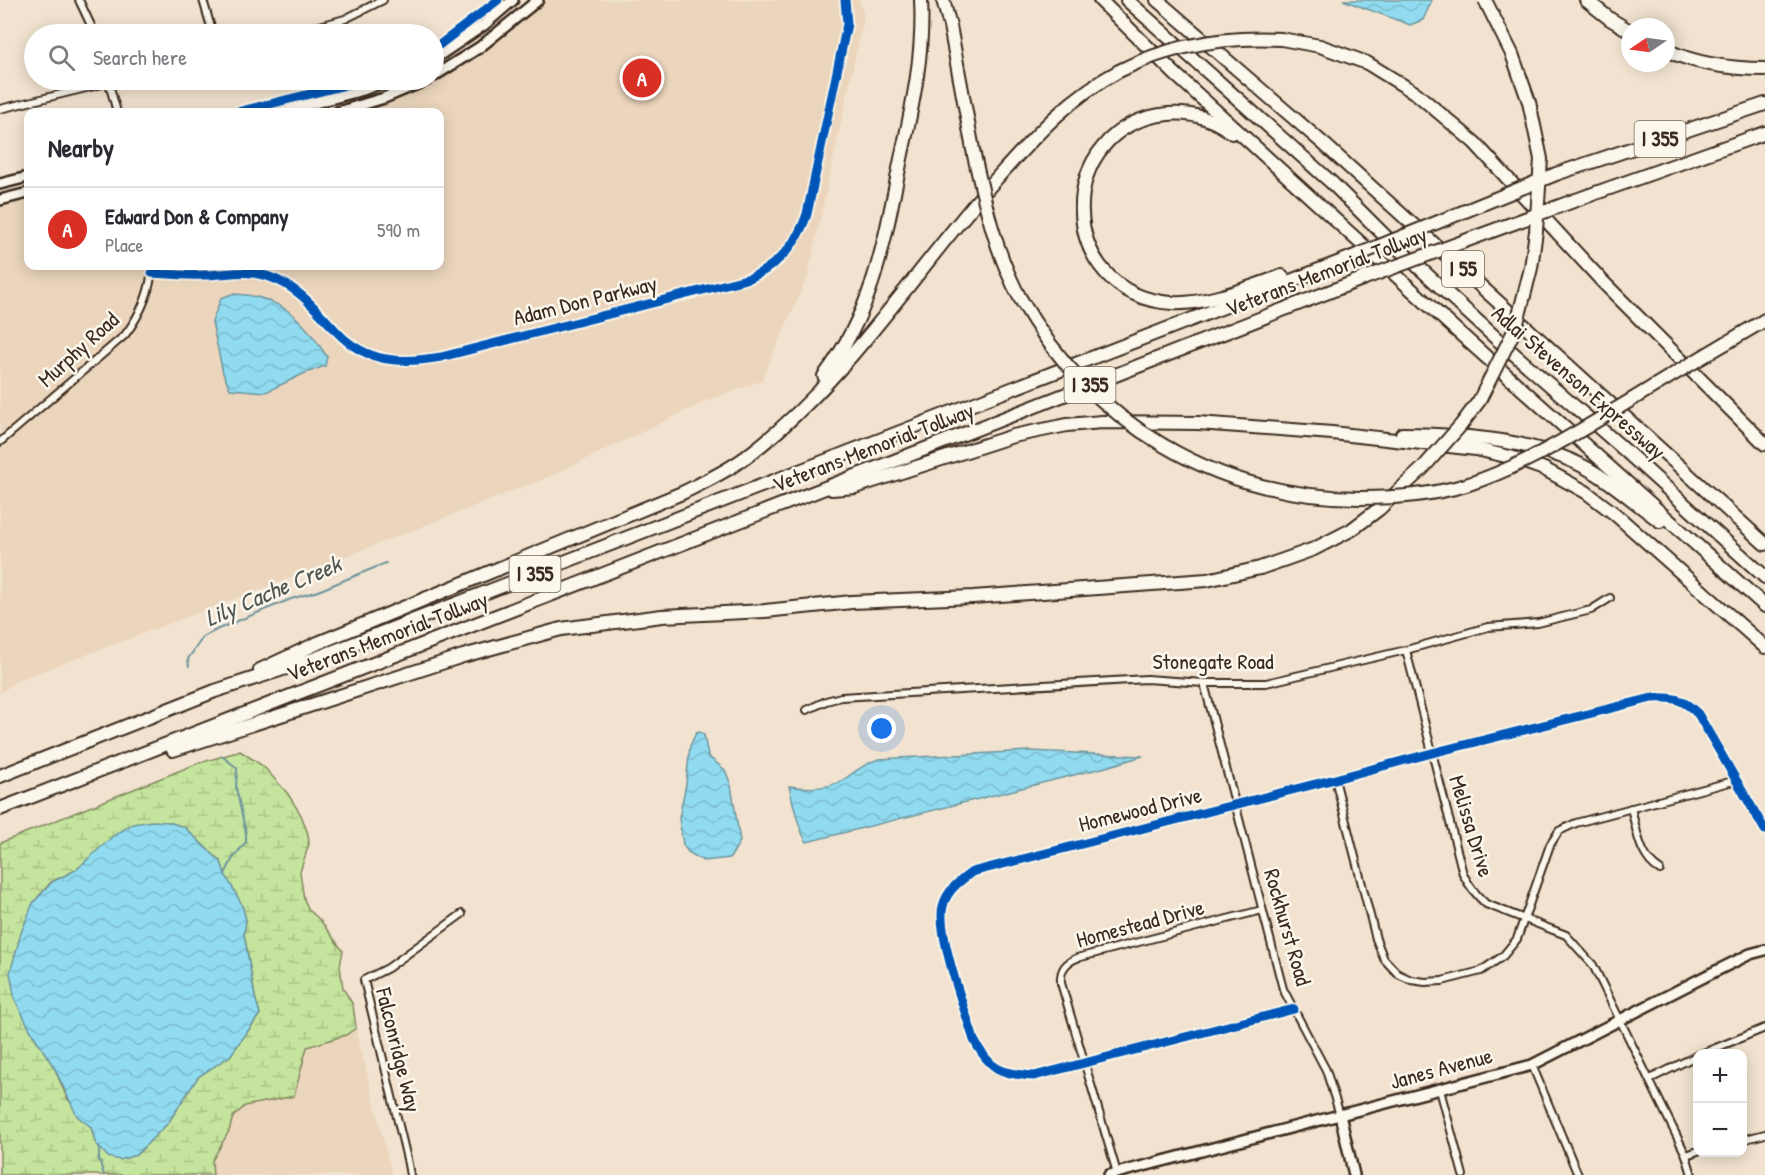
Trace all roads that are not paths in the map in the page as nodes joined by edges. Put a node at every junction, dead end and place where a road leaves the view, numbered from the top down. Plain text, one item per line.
1 (79, 0) edge
2 (203, 0) edge
3 (383, 0) edge
4 (513, 0) edge
5 (538, 0) edge
6 (845, 0) edge
7 (921, 0) edge
8 (943, 0) edge
9 (1100, 0) edge
10 (1127, 0) edge
11 (1157, 0) edge
12 (1485, 0) edge
13 (1586, 0) edge
14 (90, 24) edge
15 (210, 24) edge
16 (327, 24) edge
17 (1621, 26) edge
18 (444, 52) edge
19 (1675, 53) edge
20 (1765, 69) edge
21 (444, 70) edge
22 (73, 90) edge
23 (111, 90) edge
24 (363, 90) edge
25 (403, 90) edge
26 (1765, 104) edge
27 (116, 108) edge
28 (297, 108) edge
29 (351, 108) edge
30 (0, 109) edge
31 (1765, 133) edge
32 (24, 178) edge
33 (0, 184) edge
34 (24, 194) edge
35 (0, 200) edge
36 (1324, 208) junction
37 (1344, 260) junction
38 (152, 270) edge
39 (159, 270) edge
40 (1765, 320) edge
41 (791, 420) junction
42 (1332, 433) junction
43 (0, 442) edge
44 (1765, 444) edge
45 (819, 490) junction
46 (1765, 544) edge
47 (1708, 555) junction
48 (1765, 576) edge
49 (1610, 598) dead end
50 (1765, 606) edge
51 (1765, 647) edge
52 (1406, 650) junction
53 (1204, 683) junction
54 (215, 691) junction
55 (807, 710) dead end
56 (1431, 753) junction
57 (0, 776) edge
58 (1335, 779) junction
59 (1737, 780) junction
60 (66, 784) junction
61 (1235, 805) junction
62 (1631, 808) junction
63 (0, 809) edge
64 (1765, 830) edge
65 (1660, 870) dead end
66 (1262, 910) junction
67 (462, 914) dead end
68 (1524, 918) junction
69 (1765, 950) edge
70 (1294, 1009) junction
71 (1622, 1020) junction
72 (1765, 1028) edge
73 (1712, 1049) edge
74 (1693, 1057) edge
75 (1085, 1063) junction
76 (1532, 1065) junction
77 (1650, 1079) junction
78 (1440, 1089) junction
79 (1340, 1116) junction
80 (1765, 1134) edge
81 (1747, 1139) edge
82 (1693, 1153) edge
83 (1686, 1155) junction
84 (1113, 1174) edge
85 (410, 1175) edge
86 (1354, 1175) edge
87 (1463, 1175) edge
88 (1578, 1175) edge
89 (1692, 1175) edge

1 - 14 street
2 - 15 street
3 - 16 street
4 - 18 street
5 - 21 street
6 - 39 street, Adam Don Parkway
7 - 41 highway
8 - 40 highway, bridge
9 - 36 highway
10 - 48 highway, Adlai Stevenson Expressway / I 55
11 - 46 highway, Adlai Stevenson Expressway / I 55
12 - 60 highway, bridge
13 - 17 highway
19 - 20 highway
22 - 30 street
23 - 27 street
24 - 28 street
25 - 29 street
26 - 37 highway, Veterans Memorial Tollway / I 355, bridge
31 - 45 highway, Veterans Memorial Tollway / I 355, bridge
32 - 33 street
34 - 35 street
36 - 37 highway
36 - 47 highway
37 - 54 highway, Veterans Memorial Tollway / I 355
38 - 43 street, Murphy Road
41 - 44 highway, bridge
41 - 54 highway
42 - 45 highway
42 - 47 highway
42 - 51 highway
45 - 60 highway, Veterans Memorial Tollway / I 355
47 - 50 highway
49 - 52 street, Stonegate Road
52 - 53 street, Stonegate Road
52 - 56 street, Melissa Drive
53 - 55 street, Stonegate Road
53 - 61 street, Rockhurst Road
54 - 57 highway, Veterans Memorial Tollway / I 355
56 - 58 street, Homewood Drive
56 - 59 street, Homewood Drive
56 - 68 street, Melissa Drive
58 - 61 street, Homewood Drive
58 - 68 street
59 - 62 street
59 - 64 street, Homewood Drive
60 - 63 highway, Veterans Memorial Tollway / I 355
61 - 66 street, Rockhurst Road
61 - 75 street, Homewood Drive
62 - 65 street
62 - 68 street
66 - 70 street, Rockhurst Road
66 - 75 street, Homestead Drive
67 - 85 street, Falconridge Way
68 - 71 street, Melissa Drive
69 - 71 street, Janes Avenue
70 - 75 street, Homewood Drive
70 - 79 street, Rockhurst Road
71 - 76 street, Janes Avenue
71 - 77 street, Melissa Drive
72 - 73 street
74 - 77 street
75 - 84 street, Homestead Drive
76 - 78 street, Janes Avenue
76 - 88 street
77 - 83 street, Melissa Drive
78 - 79 street, Janes Avenue
78 - 87 street
79 - 84 street, Janes Avenue
79 - 86 street, Rockhurst Road
80 - 81 street
82 - 83 street
83 - 89 street, Melissa Drive

